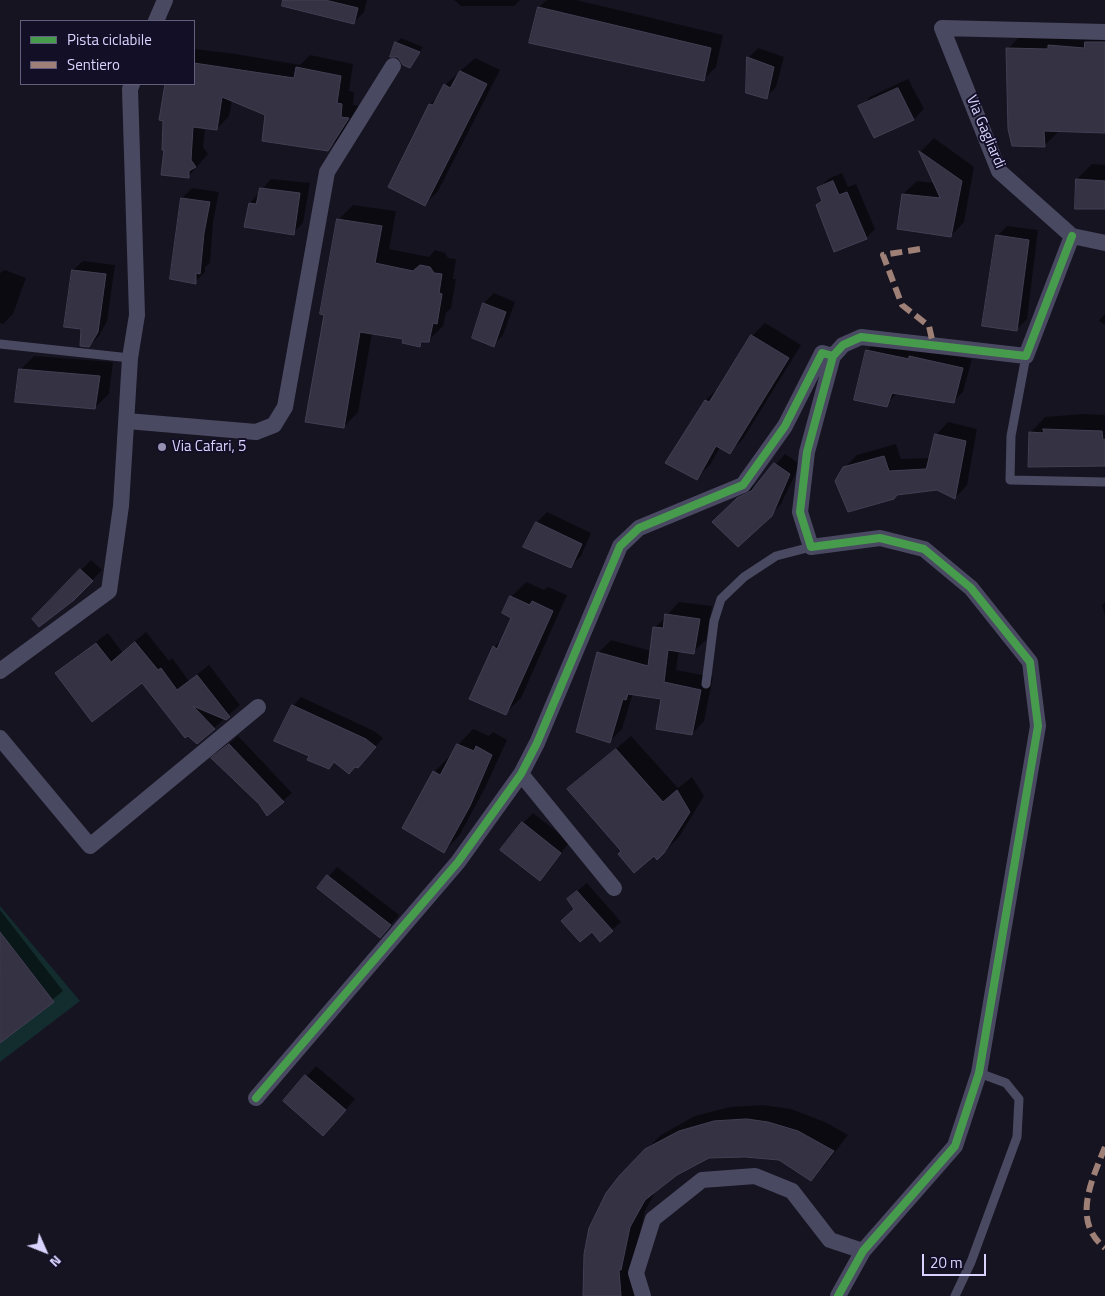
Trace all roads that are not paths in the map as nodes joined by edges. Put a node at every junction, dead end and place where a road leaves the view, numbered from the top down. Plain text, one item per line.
1 (165, 0) edge
2 (156, 20) edge
3 (1105, 32) edge
4 (393, 66) dead end
5 (132, 85) edge
6 (1072, 236) junction
7 (1105, 243) edge
8 (0, 344) edge
9 (832, 356) junction
10 (1026, 356) junction
11 (130, 358) junction
12 (127, 421) junction
13 (1105, 482) edge
14 (811, 547) junction
15 (0, 671) edge
16 (706, 684) dead end
17 (258, 707) dead end
18 (0, 738) edge
19 (521, 774) junction
20 (614, 888) dead end
21 (979, 1073) junction
22 (256, 1098) dead end
23 (863, 1252) junction
24 (643, 1296) edge
25 (838, 1296) edge
26 (955, 1296) edge

1 - 2 street
3 - 6 street, Via Gagliardi
4 - 12 street
5 - 11 street
6 - 7 street, Via Gagliardi
6 - 10 street
8 - 11 lane
9 - 10 street
9 - 14 street
9 - 19 street
10 - 13 lane
11 - 12 street
12 - 15 street
14 - 16 lane
14 - 21 street
17 - 18 street
19 - 20 street
19 - 22 street
21 - 23 street
21 - 26 lane
23 - 24 street
23 - 25 street

